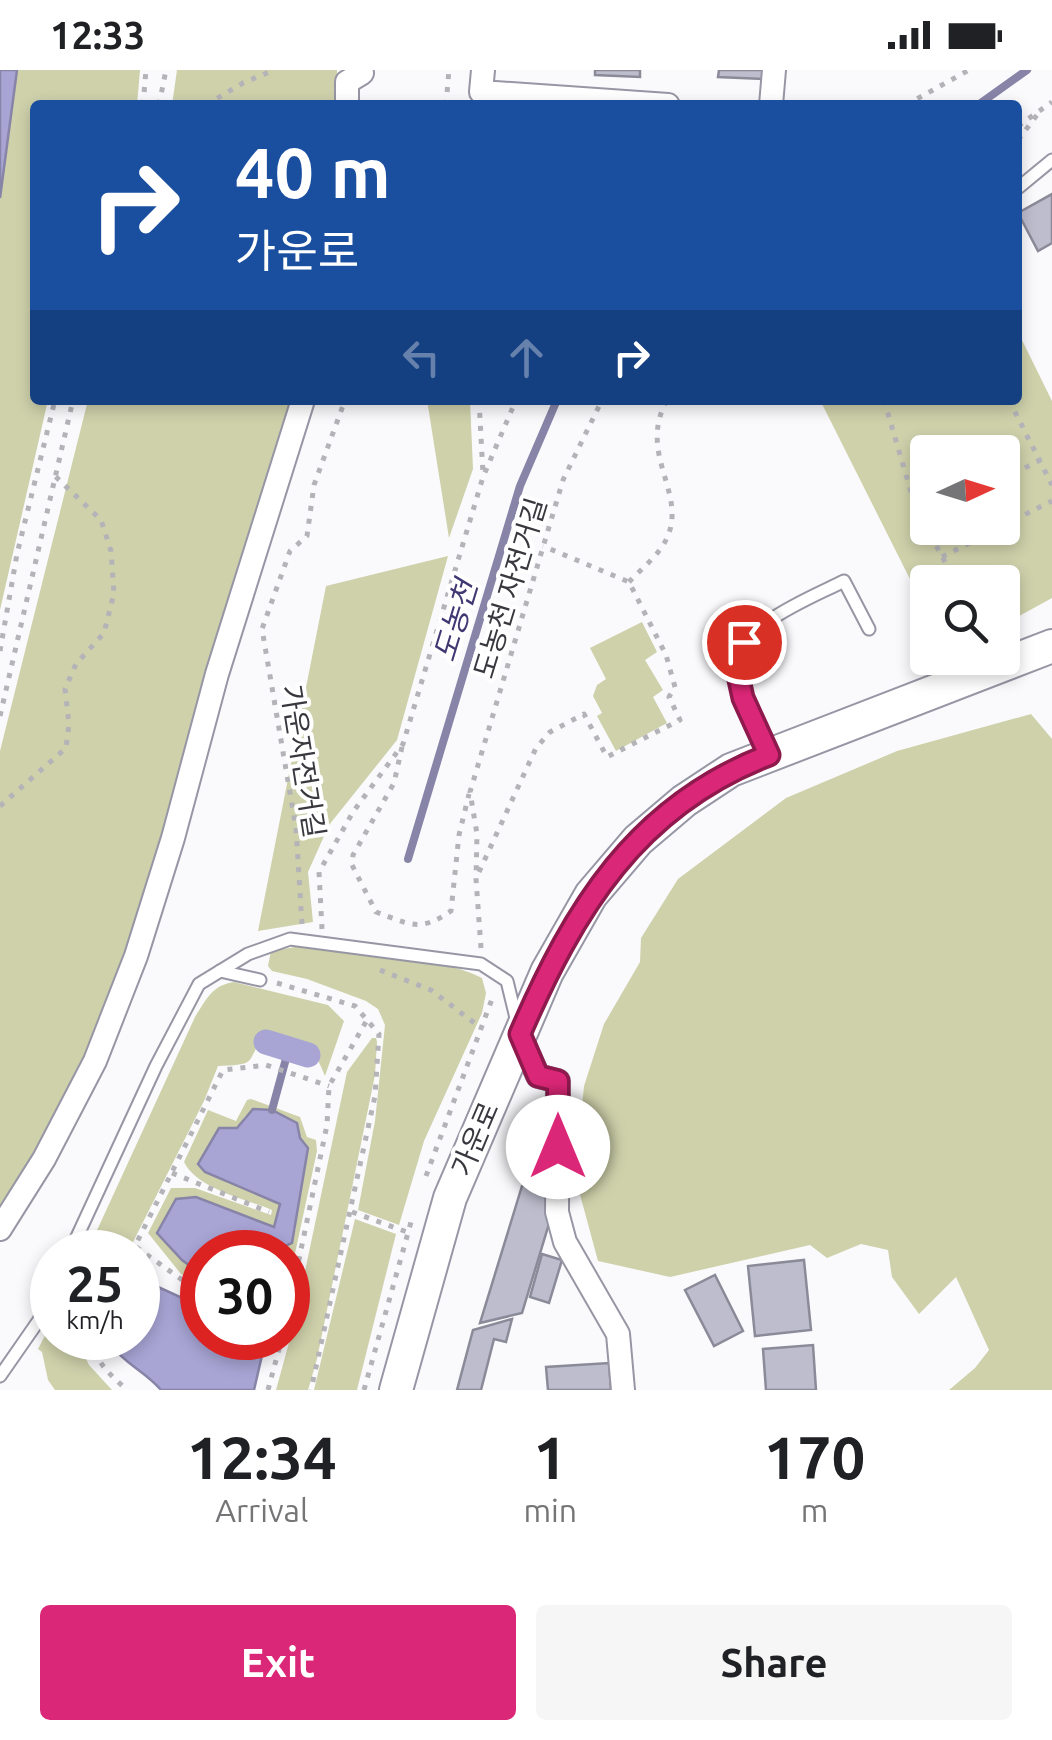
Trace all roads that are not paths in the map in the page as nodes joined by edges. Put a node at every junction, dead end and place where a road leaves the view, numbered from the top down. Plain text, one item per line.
1 (361, 70) edge
2 (483, 70) edge
3 (774, 70) edge
4 (347, 100) edge
5 (596, 100) edge
6 (771, 100) edge
7 (1052, 160) edge
8 (1022, 185) edge
9 (301, 405) edge
10 (869, 630) dead end
11 (1052, 646) edge
12 (769, 755) junction
13 (220, 971) junction
14 (260, 980) road end
15 (520, 1034) junction
16 (0, 1229) edge
17 (80, 1230) edge
18 (30, 1333) edge
19 (0, 1376) edge
20 (396, 1390) edge
21 (623, 1390) edge

1 - 4 street
2 - 5 street
3 - 6 street
7 - 8 lane
9 - 16 street
10 - 12 lane
11 - 12 street, 가운로
12 - 15 street, 가운로
13 - 14 lane
13 - 15 lane
13 - 17 lane
15 - 20 street, 가운로
15 - 21 street
18 - 19 lane

